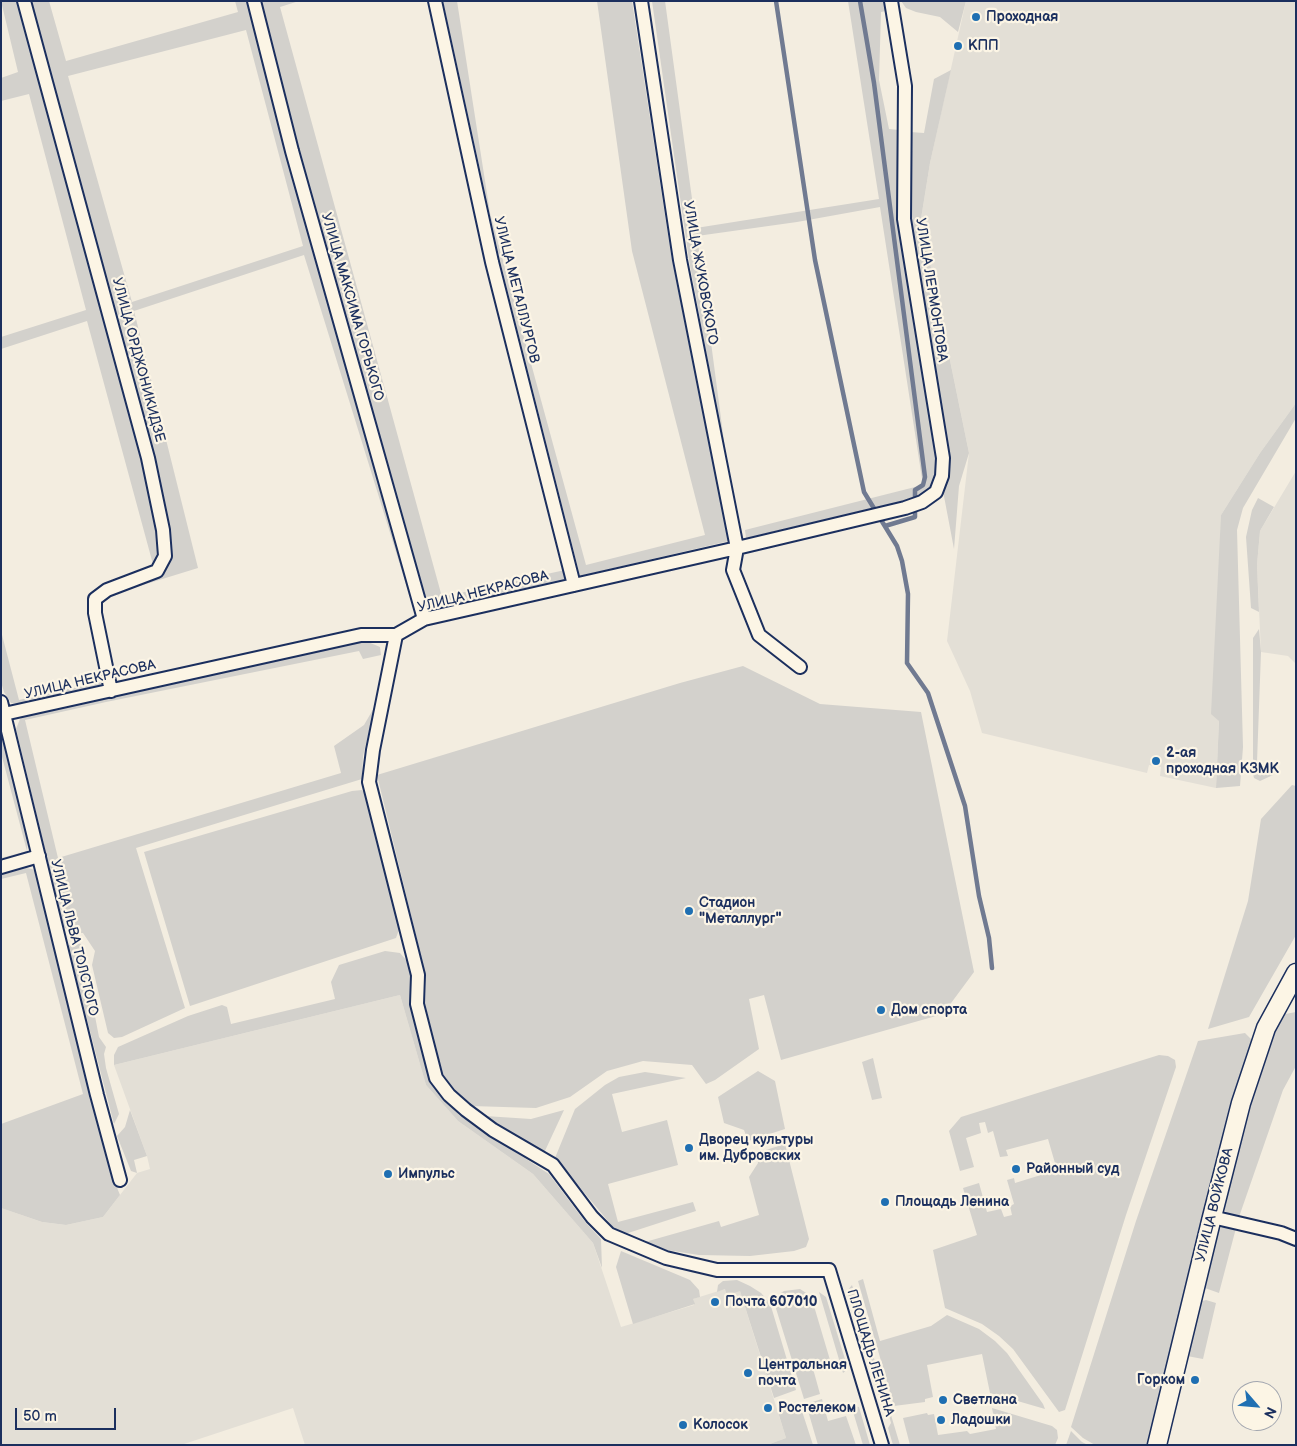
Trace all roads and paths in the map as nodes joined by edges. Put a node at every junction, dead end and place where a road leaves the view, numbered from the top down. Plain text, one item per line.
1 (24, 1) edge
2 (254, 1) edge
3 (435, 1) edge
4 (641, 1) edge
5 (891, 1) edge
6 (936, 492) joint
7 (737, 548) junction
8 (574, 585) junction
9 (424, 619) junction
10 (396, 635) junction
11 (800, 667) dead end
12 (111, 690) junction
13 (3, 708) edge
14 (39, 856) junction
15 (1, 867) edge
16 (1293, 983) edge
17 (120, 1180) dead end
18 (1212, 1217) junction
19 (1296, 1239) edge
20 (882, 1445) edge
21 (1158, 1445) edge

1 - 12 street, УЛИЦА ОРДЖОНИКИДЗЕ
2 - 9 street, УЛИЦА МАКСИМА ГОРЬКОГО
3 - 8 street, УЛИЦА МЕТАЛЛУРГОВ
4 - 7 street, УЛИЦА ЖУКОВСКОГО
5 - 6 street, УЛИЦА ЛЕРМОНТОВА
6 - 7 street, УЛИЦА НЕКРАСОВА
7 - 8 street, УЛИЦА НЕКРАСОВА
7 - 11 street, УЛИЦА ЖУКОВСКОГО
8 - 9 street, УЛИЦА НЕКРАСОВА
9 - 10 street, УЛИЦА НЕКРАСОВА
10 - 12 street, УЛИЦА НЕКРАСОВА
10 - 20 street, ПЛОЩАДЬ ЛЕНИНА
12 - 13 street, УЛИЦА НЕКРАСОВА
13 - 14 street, УЛИЦА ЛЬВА ТОЛСТОГО
14 - 15 street
14 - 17 street, УЛИЦА ЛЬВА ТОЛСТОГО
16 - 18 street, УЛИЦА ВОЙКОВА
18 - 19 street
18 - 21 street, УЛИЦА ВОЙКОВА

